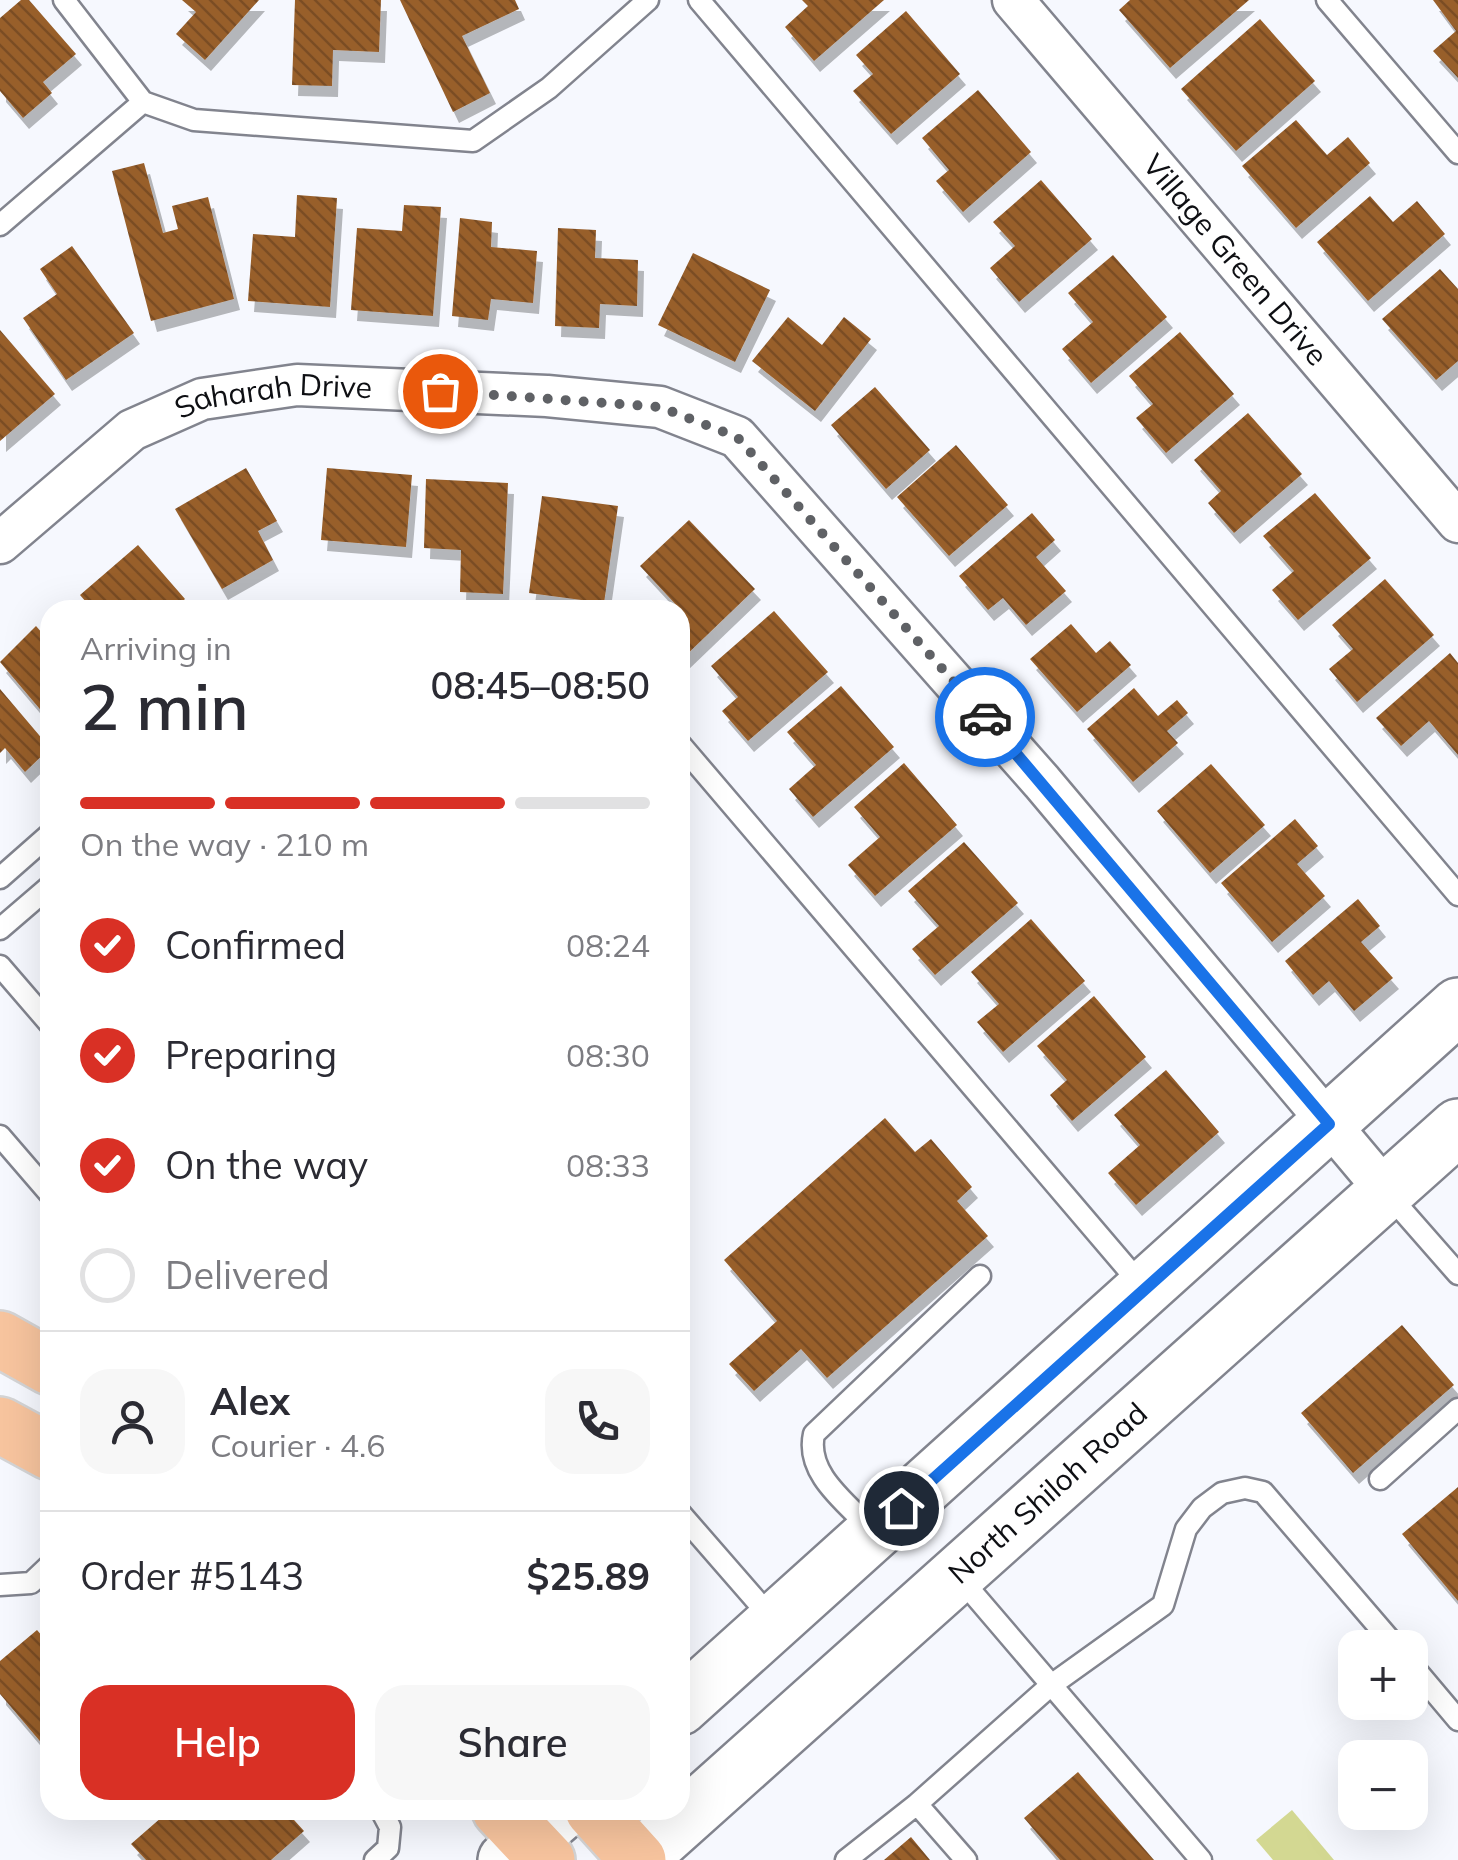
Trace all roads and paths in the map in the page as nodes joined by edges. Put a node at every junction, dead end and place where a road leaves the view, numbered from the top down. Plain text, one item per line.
1 (64, 0) edge
2 (648, 0) edge
3 (699, 0) edge
4 (1013, 0) edge
5 (1327, 0) edge
6 (143, 102) junction
7 (1458, 153) edge
8 (0, 224) edge
9 (1458, 522) edge
10 (0, 544) edge
11 (690, 756) edge
12 (40, 843) edge
13 (0, 878) edge
14 (40, 894) edge
15 (1458, 895) edge
16 (0, 928) edge
17 (0, 966) edge
18 (1458, 1006) edge
19 (40, 1012) edge
20 (1329, 1124) junction
21 (1458, 1127) edge
22 (0, 1136) edge
23 (40, 1182) edge
24 (1386, 1191) junction
25 (1458, 1274) edge
26 (980, 1276) dead end
27 (1144, 1288) junction
28 (0, 1339) edge
29 (40, 1361) edge
30 (1458, 1409) edge
31 (0, 1425) edge
32 (40, 1447) edge
33 (1380, 1479) dead end
34 (690, 1525) edge
35 (874, 1532) junction
36 (957, 1574) junction
37 (40, 1575) edge
38 (0, 1584) edge
39 (774, 1622) junction
40 (1382, 1630) edge
41 (1428, 1684) edge
42 (1050, 1686) junction
43 (690, 1698) edge
44 (1458, 1720) edge
45 (918, 1804) junction
46 (690, 1813) edge
47 (386, 1820) edge
48 (602, 1820) edge
49 (683, 1820) edge
50 (375, 1860) edge
51 (638, 1860) edge
52 (846, 1860) edge
53 (966, 1860) edge
54 (1201, 1860) edge

1 - 6 lane
2 - 6 lane
3 - 15 lane
4 - 9 street, Village Green Drive
5 - 7 lane
6 - 8 lane
10 - 20 street, Saharah Drive
11 - 27 lane
12 - 13 lane
14 - 16 lane
17 - 19 lane
18 - 20 main road
20 - 24 street, Saharah Drive
20 - 27 main road
21 - 24 main road, North Shiloh Road
22 - 23 lane
24 - 25 lane
24 - 36 main road, North Shiloh Road
26 - 35 lane
27 - 35 main road
28 - 29 main road
30 - 33 lane
31 - 32 main road
34 - 39 lane
35 - 39 main road
36 - 42 lane
36 - 46 main road, North Shiloh Road
37 - 38 lane
39 - 43 main road
40 - 42 lane
41 - 44 lane
42 - 45 lane
42 - 54 lane
45 - 52 lane
45 - 53 lane
47 - 50 lane
48 - 51 main road
49 - 51 main road, North Shiloh Road

